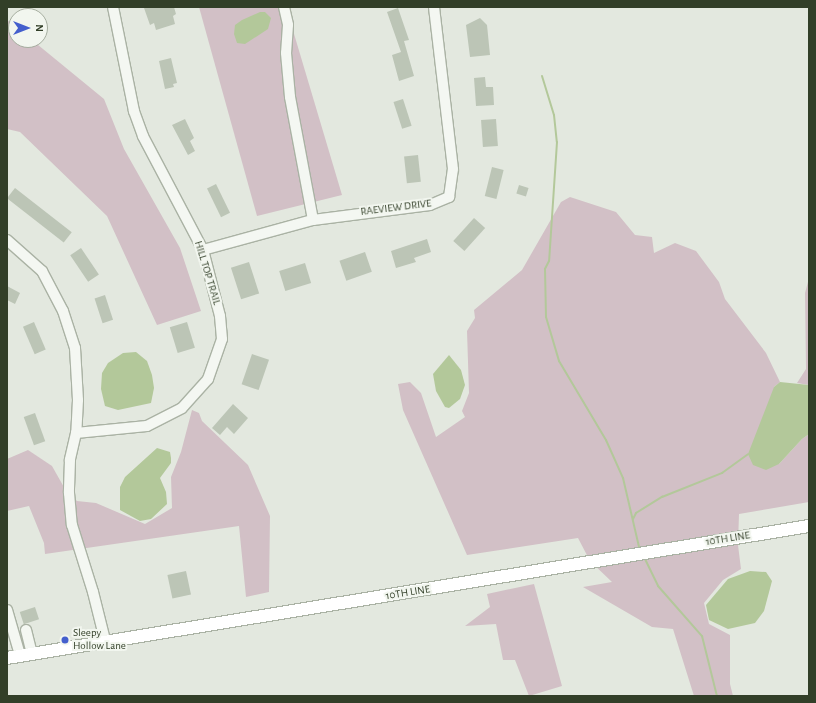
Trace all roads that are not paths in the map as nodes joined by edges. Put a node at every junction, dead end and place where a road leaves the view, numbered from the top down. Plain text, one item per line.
1 (113, 7) edge
2 (284, 7) edge
3 (434, 7) edge
4 (314, 220) junction
5 (7, 240) edge
6 (203, 250) junction
7 (76, 433) junction
8 (809, 526) edge
9 (7, 610) edge
10 (26, 630) dead end
11 (105, 640) junction
12 (26, 655) junction
13 (7, 658) edge

1 - 6 street, HILL TOP TRAIL
2 - 4 street
3 - 4 street, RAEVIEW DRIVE
4 - 6 street, RAEVIEW DRIVE
5 - 7 street
6 - 7 street, HILL TOP TRAIL
7 - 11 street
8 - 11 main road, 10TH LINE
9 - 12 street
10 - 12 street
11 - 12 main road, 10TH LINE
12 - 13 main road, 10TH LINE

